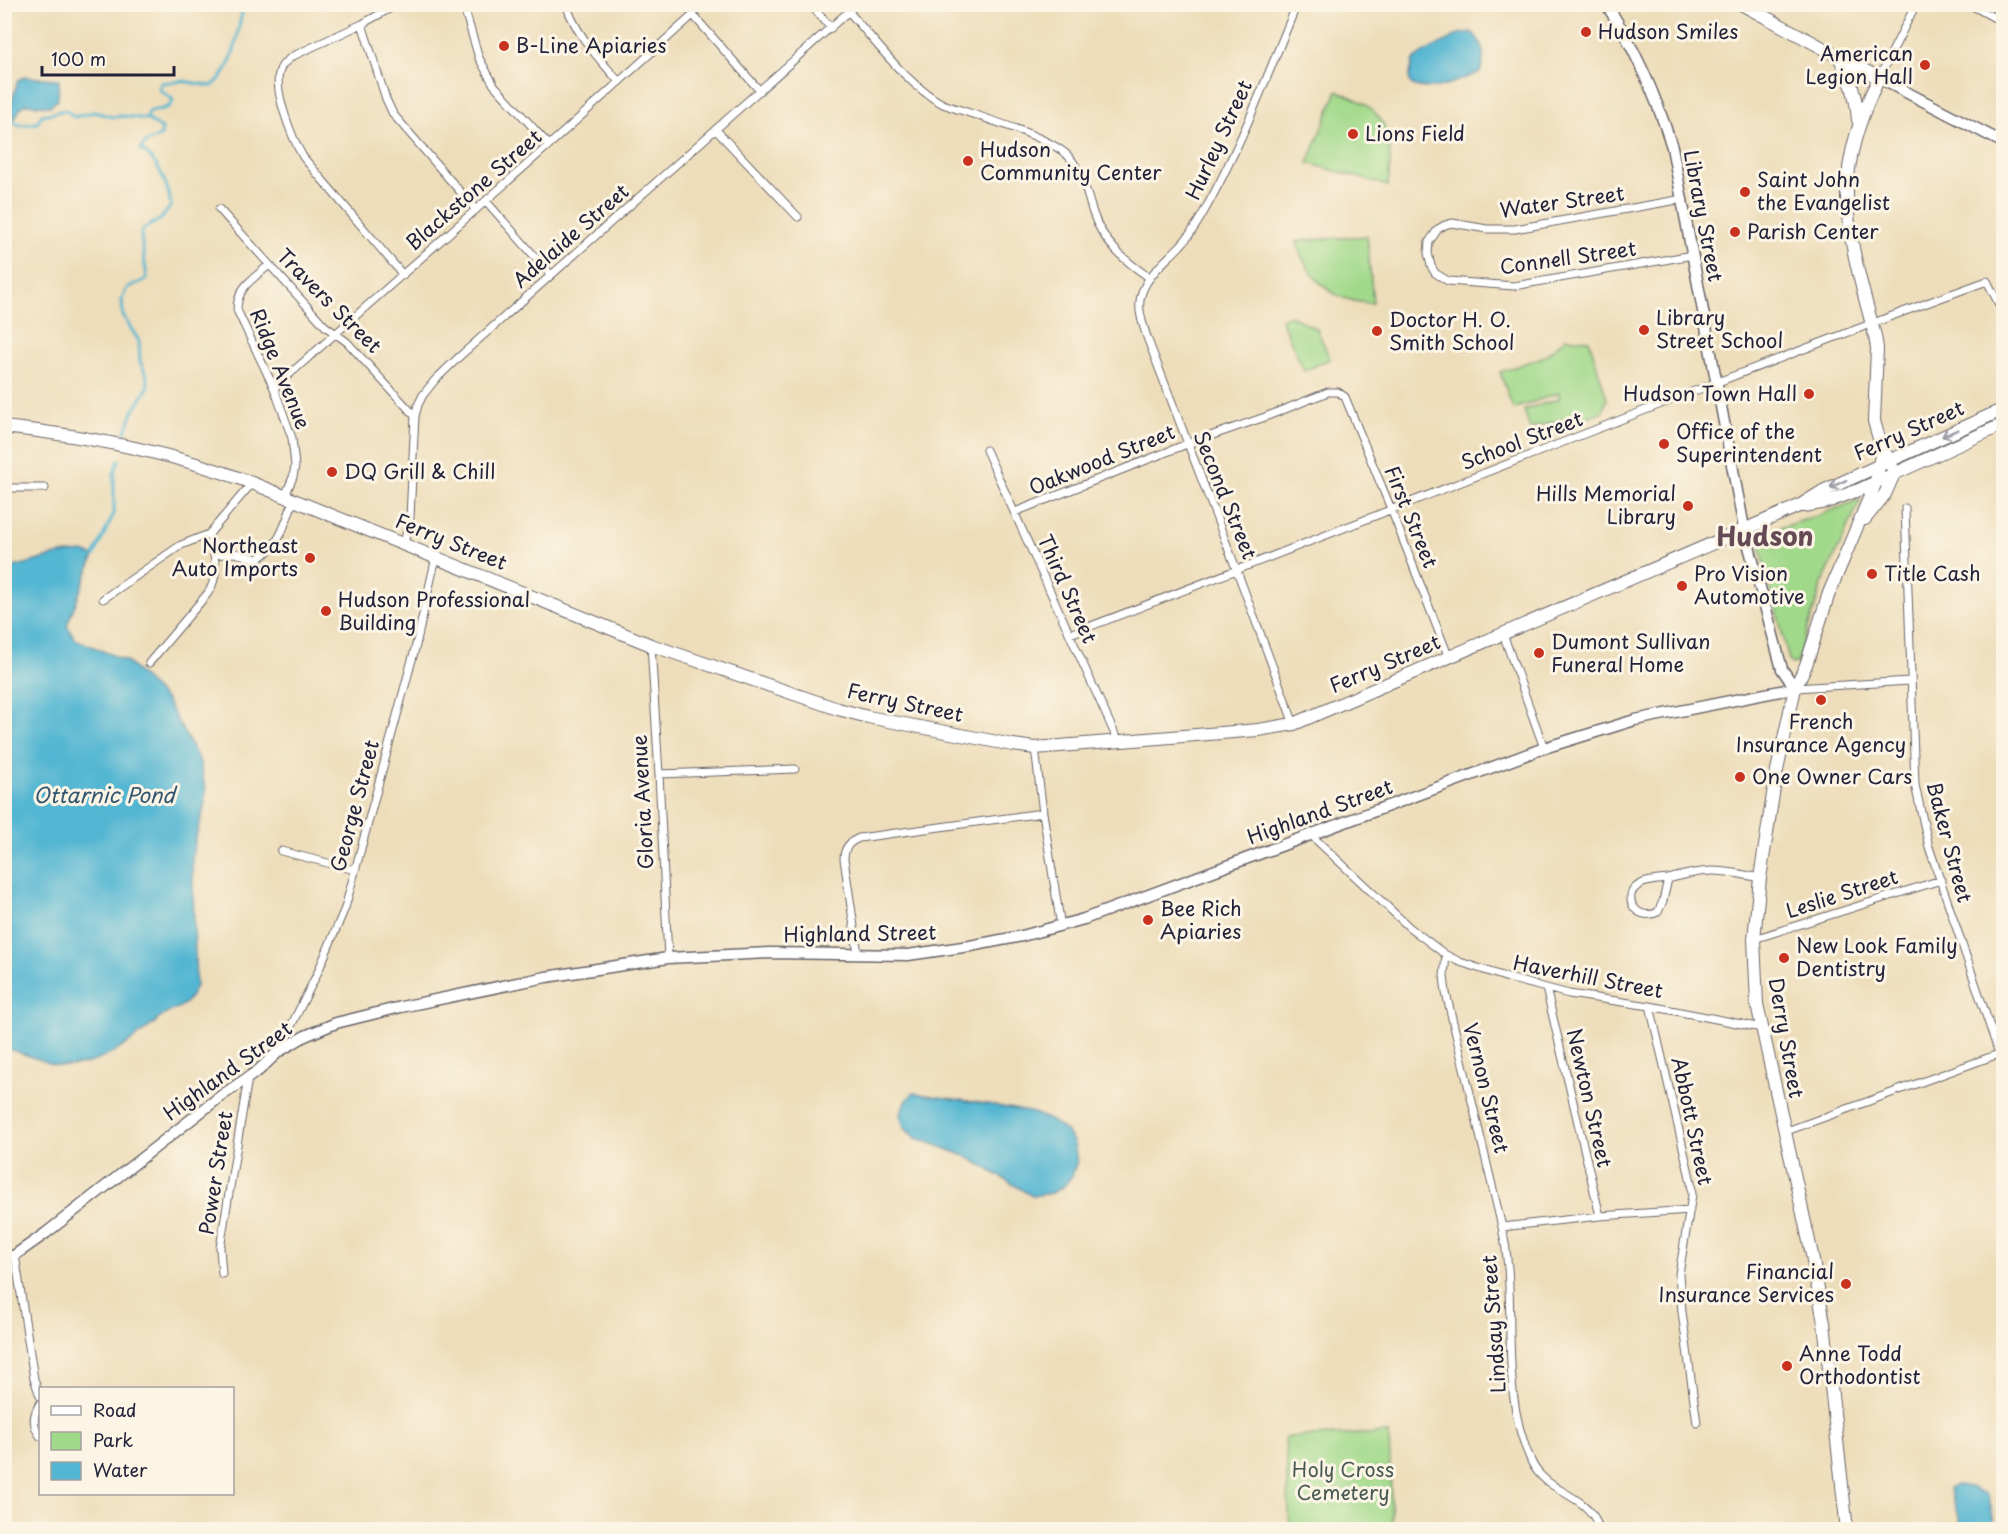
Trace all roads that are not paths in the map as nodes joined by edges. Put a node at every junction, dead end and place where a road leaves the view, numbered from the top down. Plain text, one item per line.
1 (398, 4) edge
2 (463, 4) edge
3 (566, 4) edge
4 (688, 4) edge
5 (810, 4) edge
6 (857, 4) edge
7 (1298, 4) edge
8 (1606, 4) edge
9 (1741, 4) edge
10 (1916, 4) edge
11 (1970, 4) edge
12 (849, 12) junction
13 (693, 15) junction
14 (362, 24) junction
15 (2004, 24) edge
16 (831, 28) junction
17 (1838, 56) junction
18 (1879, 78) junction
19 (619, 82) junction
20 (760, 91) junction
21 (1859, 124) junction
22 (716, 130) junction
23 (2004, 143) edge
24 (549, 146) junction
25 (1683, 199) junction
26 (486, 201) junction
27 (219, 209) dead end
28 (476, 210) junction
29 (798, 217) dead end
30 (1428, 253) joint
31 (1692, 255) junction
32 (269, 265) junction
33 (403, 275) junction
34 (551, 275) junction
35 (1150, 278) junction
36 (2004, 314) edge
37 (1872, 323) junction
38 (337, 333) junction
39 (1717, 382) junction
40 (274, 388) junction
41 (1338, 392) joint
42 (2004, 408) edge
43 (415, 416) junction
44 (2004, 424) edge
45 (4, 427) edge
46 (1187, 444) junction
47 (986, 450) dead end
48 (1885, 462) junction
49 (1894, 474) junction
50 (1876, 482) junction
51 (252, 483) junction
52 (4, 488) edge
53 (45, 488) dead end
54 (289, 498) junction
55 (1799, 506) junction
56 (1905, 508) dead end
57 (1391, 509) junction
58 (1015, 512) junction
59 (1858, 527) junction
60 (1744, 528) junction
61 (209, 534) junction
62 (404, 544) junction
63 (214, 555) junction
64 (436, 557) junction
65 (1238, 571) junction
66 (103, 599) dead end
67 (1070, 634) junction
68 (1503, 634) junction
69 (651, 645) junction
70 (1449, 658) junction
71 (149, 663) dead end
72 (1910, 681) junction
73 (1795, 688) junction
74 (1294, 724) junction
75 (1118, 741) junction
76 (1035, 748) junction
77 (1544, 748) junction
78 (795, 769) dead end
79 (659, 774) junction
80 (1043, 813) junction
81 (1312, 836) junction
82 (281, 850) dead end
83 (355, 870) junction
84 (1760, 878) junction
85 (1668, 879) junction
86 (1941, 880) junction
87 (1061, 927) junction
88 (1754, 939) junction
89 (858, 954) junction
90 (1446, 955) junction
91 (668, 958) junction
92 (1546, 988) junction
93 (1650, 1006) junction
94 (1762, 1028) junction
95 (278, 1052) junction
96 (2001, 1053) edge
97 (2004, 1068) edge
98 (248, 1078) junction
99 (1784, 1132) junction
100 (1690, 1210) junction
101 (1600, 1216) junction
102 (1502, 1227) junction
103 (15, 1255) junction
104 (4, 1260) edge
105 (222, 1274) dead end
106 (39, 1393) edge
107 (39, 1406) edge
108 (1697, 1423) dead end
109 (39, 1434) edge
110 (1599, 1530) edge
111 (1847, 1530) edge

1 - 14 street
2 - 24 street
3 - 19 street
4 - 13 street
5 - 16 street
6 - 12 street, Adelaide Street
7 - 35 street, Hurley Street
8 - 25 street, Library Street
9 - 17 main road
10 - 18 street
11 - 15 street
12 - 16 street, Adelaide Street
12 - 35 street
13 - 19 street, Blackstone Street
13 - 20 street
14 - 28 street
14 - 33 street
16 - 20 street, Adelaide Street
17 - 18 main road
17 - 21 main road
18 - 21 main road
18 - 23 street
19 - 24 street, Blackstone Street
20 - 22 street, Adelaide Street
21 - 37 main road
22 - 29 street
22 - 34 street, Adelaide Street
24 - 26 street, Blackstone Street
25 - 30 street, Water Street
25 - 31 street, Library Street
26 - 28 street, Blackstone Street
26 - 34 street
27 - 32 street, Travers Street
28 - 33 street, Blackstone Street
30 - 31 street, Connell Street
31 - 39 street, Library Street
32 - 38 street, Travers Street
32 - 40 street, Ridge Avenue
33 - 38 street, Blackstone Street
34 - 43 street, Adelaide Street
35 - 46 street, Second Street
36 - 37 street, School Street
37 - 39 street, School Street
37 - 48 main road
38 - 40 street, Blackstone Street
38 - 43 street, Travers Street
39 - 57 street, School Street
39 - 60 street, Library Street
40 - 54 street, Ridge Avenue
41 - 46 street, Oakwood Street
41 - 57 street, First Street
42 -> 48 main road, Ferry Street
43 - 62 street, Adelaide Street
44 - 49 main road, Ferry Street
45 - 51 main road, Ferry Street
46 - 58 street, Oakwood Street
46 - 65 street, Second Street
47 - 58 street, Third Street
48 - 49 main road
48 - 50 main road, Derry Street
48 -> 55 main road, Ferry Street
49 - 50 main road, Ferry Street
49 - 59 main road, Derry Street
50 - 55 main road, Ferry Street
50 - 59 main road, Derry Street
51 - 54 main road, Ferry Street
51 - 61 street
52 - 53 street
54 - 62 main road, Ferry Street
54 - 63 street, Ridge Avenue
55 - 60 main road, Ferry Street
56 - 72 street, Baker Street
57 - 65 street, School Street
57 - 70 street, First Street
58 - 67 street, Third Street
59 - 73 main road, Derry Street
60 - 68 main road, Ferry Street
60 - 73 street, Library Street
61 - 63 street
61 - 66 street
62 - 64 main road, Ferry Street
63 - 71 street
64 - 69 main road, Ferry Street
64 - 83 street, George Street
65 - 67 street, School Street
65 - 74 street, Second Street
67 - 75 street, Third Street
68 - 70 main road, Ferry Street
68 - 77 street
69 - 76 main road, Ferry Street
69 - 79 street, Gloria Avenue
70 - 74 main road, Ferry Street
72 - 73 street
72 - 86 street, Baker Street
73 - 77 street, Highland Street
73 - 84 main road, Derry Street
74 - 75 main road, Ferry Street
75 - 76 main road, Ferry Street
76 - 80 street
77 - 81 street, Highland Street
78 - 79 street
79 - 91 street, Gloria Avenue
80 - 87 street
80 - 89 street
81 - 87 street, Highland Street
81 - 90 street, Haverhill Street
82 - 83 street
83 - 95 street, George Street
84 - 85 street
84 - 88 main road, Derry Street
85 - 85 street
86 - 88 street, Leslie Street
86 - 96 street, Baker Street
87 - 89 street, Highland Street
88 - 94 main road, Derry Street
89 - 91 street, Highland Street
90 - 92 street, Haverhill Street
90 - 102 street, Vernon Street
91 - 95 street, Highland Street
92 - 93 street, Haverhill Street
92 - 101 street, Newton Street
93 - 94 street, Haverhill Street
93 - 100 street, Abbott Street
94 - 99 main road, Derry Street
95 - 98 street, Highland Street
96 - 97 street, Baker Street
96 - 99 street
98 - 103 street, Highland Street
98 - 105 street, Power Street
99 - 111 main road, Derry Street
100 - 101 street
100 - 108 street, Abbott Street
101 - 102 street
102 - 110 street, Lindsay Street
103 - 104 street, Highland Street
103 - 106 street
107 - 109 street

